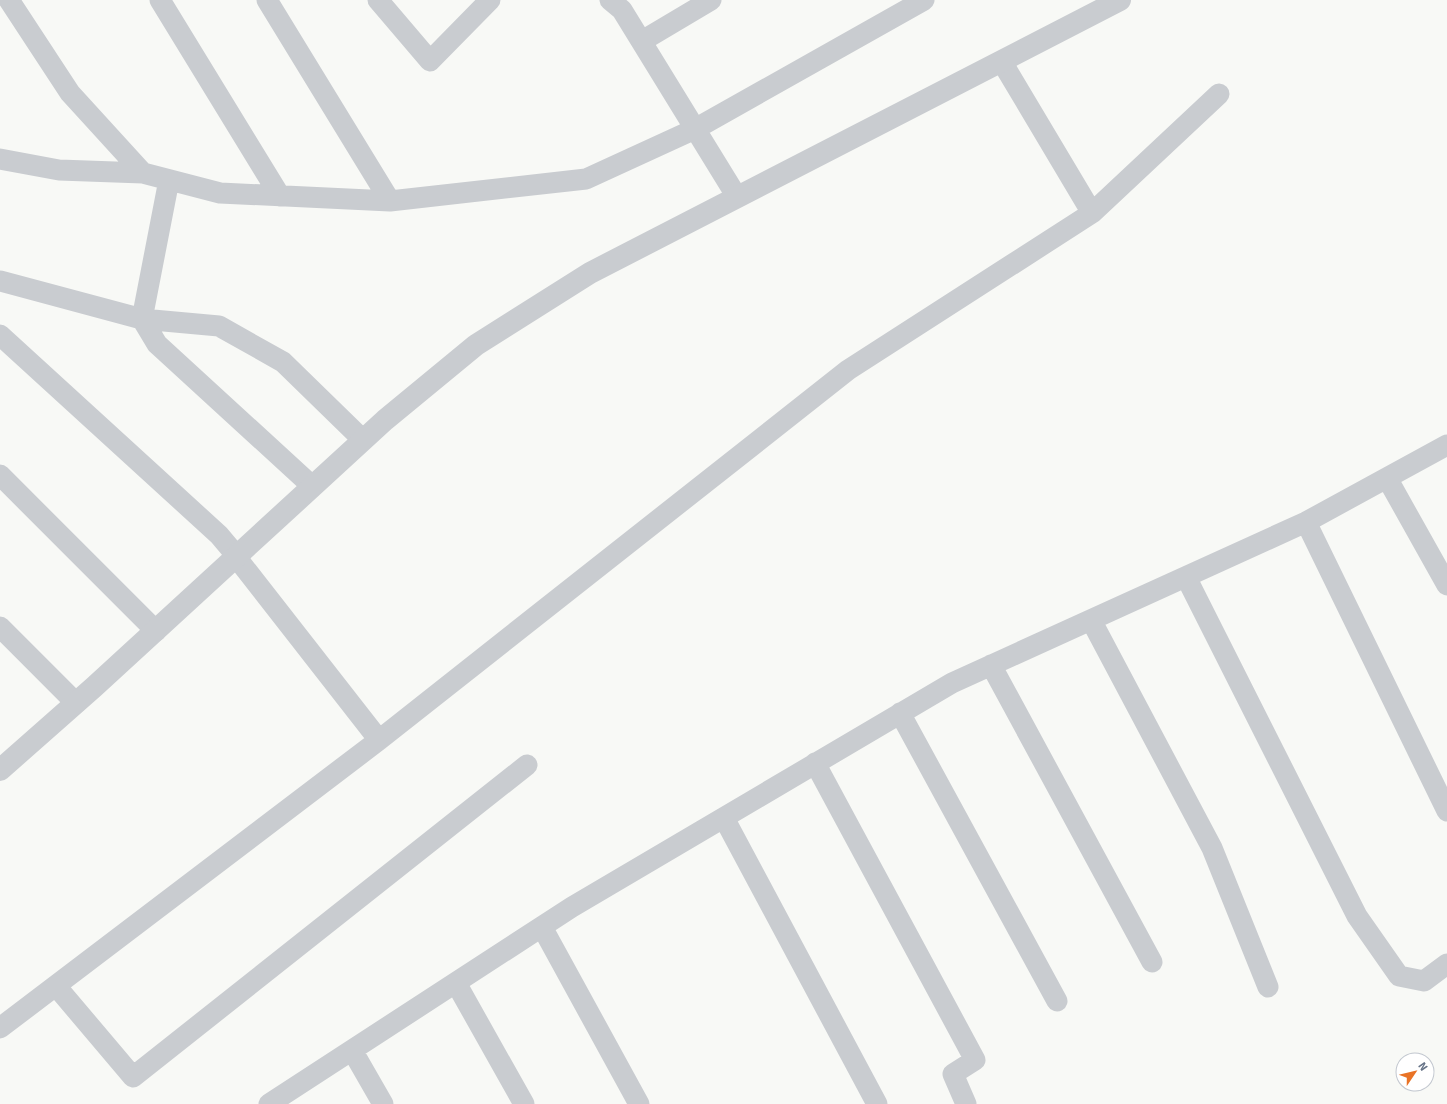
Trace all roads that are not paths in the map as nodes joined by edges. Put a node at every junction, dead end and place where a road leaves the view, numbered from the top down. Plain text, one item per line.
1 (9, 0) edge
2 (160, 0) edge
3 (267, 0) edge
4 (378, 0) edge
5 (490, 0) edge
6 (610, 0) edge
7 (711, 0) edge
8 (924, 0) edge
9 (1120, 0) edge
10 (642, 41) junction
11 (1002, 62) junction
12 (1219, 94) dead end
13 (695, 129) junction
14 (0, 159) edge
15 (143, 173) junction
16 (169, 180) junction
17 (280, 196) junction
18 (738, 197) junction
19 (390, 201) junction
20 (1092, 213) junction
21 (0, 281) edge
22 (142, 319) junction
23 (0, 335) edge
24 (363, 440) junction
25 (1447, 445) edge
26 (0, 475) edge
27 (1387, 478) junction
28 (312, 486) junction
29 (1306, 522) junction
30 (240, 553) junction
31 (1186, 577) junction
32 (1447, 586) edge
33 (1091, 620) junction
34 (0, 627) edge
35 (156, 631) junction
36 (991, 666) junction
37 (76, 703) junction
38 (900, 713) junction
39 (379, 740) junction
40 (815, 763) junction
41 (527, 765) dead end
42 (0, 770) edge
43 (1447, 811) edge
44 (724, 818) junction
45 (542, 926) junction
46 (1152, 962) dead end
47 (1447, 964) edge
48 (456, 983) junction
49 (56, 986) junction
50 (1268, 986) dead end
51 (1057, 1001) dead end
52 (0, 1028) edge
53 (352, 1050) junction
54 (269, 1104) edge
55 (383, 1104) edge
56 (524, 1104) edge
57 (638, 1104) edge
58 (877, 1104) edge
59 (966, 1104) edge

1 - 15 street
2 - 17 street
3 - 19 street
4 - 5 street
6 - 10 street
7 - 10 street
8 - 13 street
9 - 11 street
10 - 13 street
11 - 18 street
11 - 20 street
12 - 20 street
13 - 18 street
13 - 19 street
14 - 15 street
15 - 16 street
16 - 17 street
16 - 22 street
17 - 19 street
18 - 24 street
20 - 39 street
21 - 22 street
22 - 24 street
22 - 28 street
23 - 30 street
24 - 28 street
25 - 27 street
26 - 35 street
27 - 29 street
27 - 32 street
28 - 30 street
29 - 31 street
29 - 43 street
30 - 35 street
30 - 39 street
31 - 33 street
31 - 47 street
33 - 36 street
33 - 50 street
34 - 37 street
35 - 37 street
36 - 38 street
36 - 46 street
37 - 42 street
38 - 40 street
38 - 51 street
39 - 49 street
40 - 44 street
40 - 59 street
41 - 49 street
44 - 45 street
44 - 58 street
45 - 48 street
45 - 57 street
48 - 53 street
48 - 56 street
49 - 52 street
53 - 54 street
53 - 55 street

